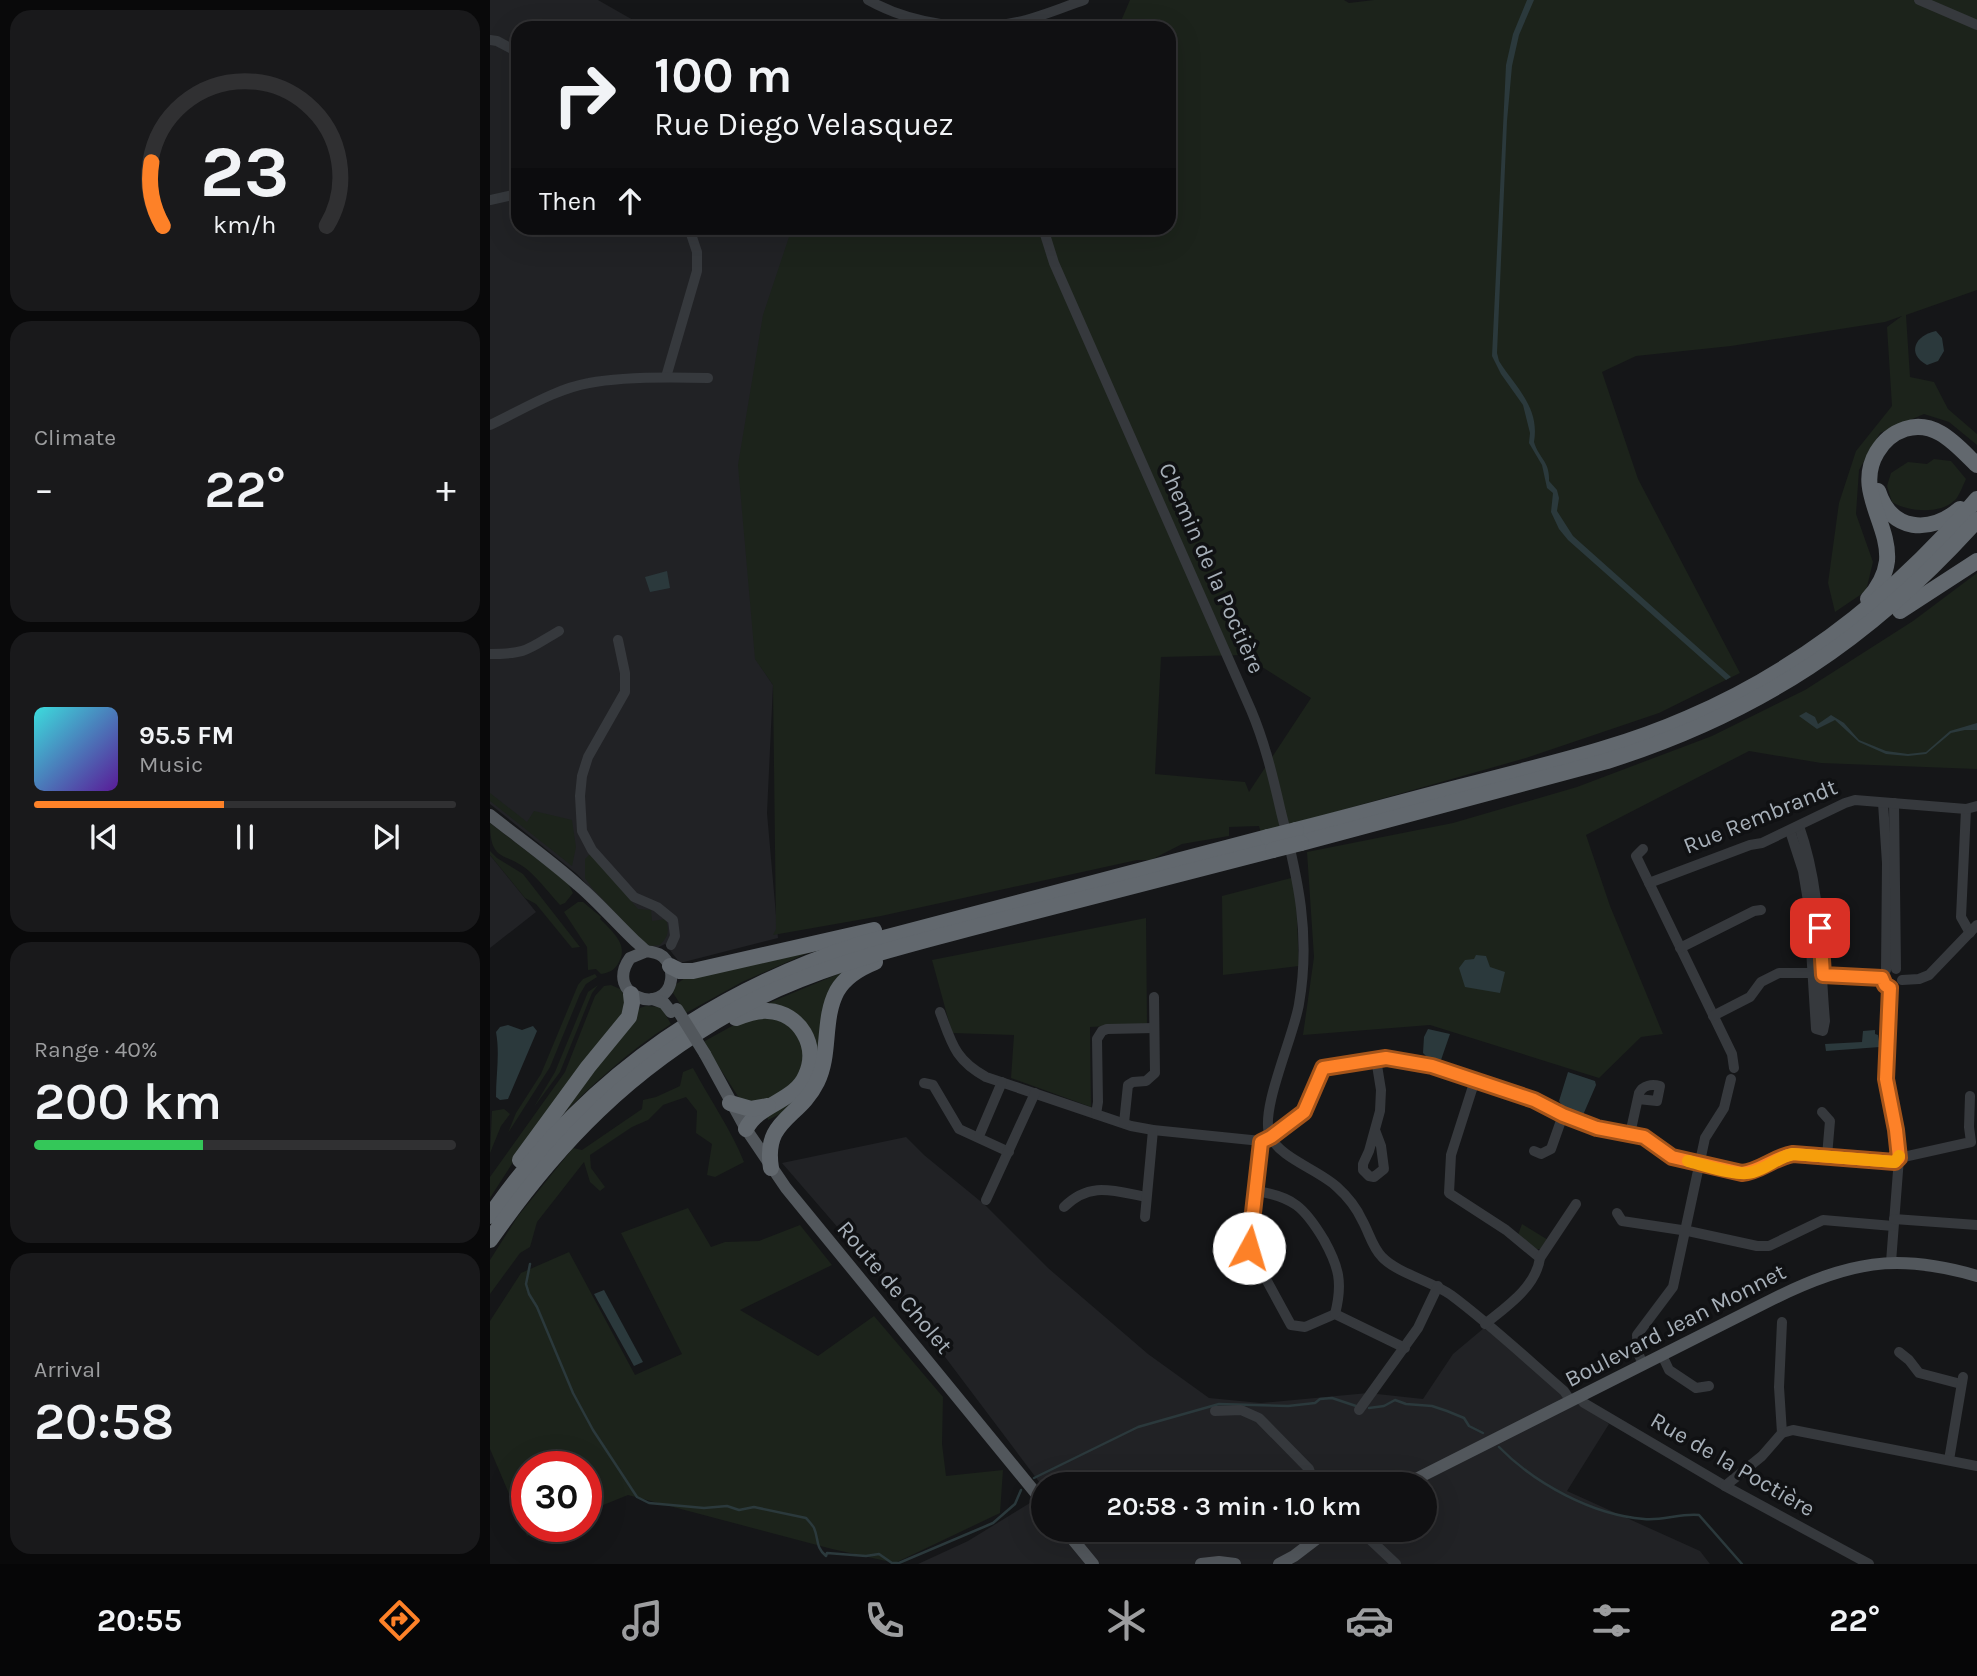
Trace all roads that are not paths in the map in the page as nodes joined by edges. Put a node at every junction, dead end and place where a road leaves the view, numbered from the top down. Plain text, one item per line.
1 (868, 0) edge
2 (1084, 0) edge
3 (1919, 0) edge
4 (931, 21) edge
5 (1034, 21) edge
6 (1977, 25) edge
7 (490, 40) edge
8 (511, 48) edge
9 (511, 196) edge
10 (490, 200) edge
11 (691, 235) edge
12 (1045, 235) edge
13 (666, 377) junction
14 (708, 378) dead end
15 (490, 425) edge
16 (1954, 442) junction
17 (1977, 465) edge
18 (1977, 493) edge
19 (1977, 499) edge
20 (1977, 520) edge
21 (1977, 561) edge
22 (559, 631) dead end
23 (1857, 634) junction
24 (618, 640) dead end
25 (1821, 644) junction
26 (490, 653) edge
27 (1889, 803) junction
28 (1971, 807) edge
29 (490, 815) edge
30 (1794, 828) junction
31 (1298, 837) junction
32 (1271, 844) junction
33 (1643, 849) dead end
34 (1650, 883) junction
35 (1003, 906) junction
36 (1761, 910) dead end
37 (1973, 929) edge
38 (621, 930) junction
39 (919, 942) junction
40 (671, 945) junction
41 (1680, 948) junction
42 (651, 951) junction
43 (630, 958) junction
44 (669, 964) junction
45 (1888, 972) junction
46 (1811, 974) junction
47 (1823, 975) junction
48 (1902, 980) junction
49 (669, 987) junction
50 (1890, 988) junction
51 (631, 993) junction
52 (1154, 997) dead end
53 (653, 999) junction
54 (674, 1011) junction
55 (940, 1012) dead end
56 (1713, 1016) junction
57 (1154, 1028) junction
58 (701, 1031) junction
59 (1376, 1059) junction
60 (1475, 1080) junction
61 (1002, 1082) junction
62 (924, 1083) dead end
63 (1035, 1093) junction
64 (1970, 1096) dead end
65 (727, 1097) junction
66 (1638, 1098) dead end
67 (770, 1105) junction
68 (1822, 1112) dead end
69 (1096, 1114) junction
70 (1563, 1115) junction
71 (785, 1120) junction
72 (1124, 1123) junction
73 (746, 1129) junction
74 (1153, 1130) junction
75 (1375, 1130) dead end
76 (1630, 1134) junction
77 (979, 1136) junction
78 (1266, 1139) junction
79 (1534, 1151) dead end
80 (1009, 1152) junction
81 (1827, 1156) junction
82 (1899, 1158) junction
83 (1699, 1164) junction
84 (771, 1168) junction
85 (1255, 1191) junction
86 (1146, 1197) junction
87 (986, 1200) dead end
88 (1576, 1204) dead end
89 (1064, 1207) dead end
90 (490, 1209) edge
91 (1617, 1213) dead end
92 (490, 1216) edge
93 (1144, 1217) dead end
94 (1894, 1222) junction
95 (1977, 1225) edge
96 (1685, 1231) junction
97 (490, 1240) edge
98 (1539, 1258) junction
99 (1891, 1262) junction
100 (1977, 1276) edge
101 (1438, 1286) junction
102 (1335, 1314) junction
103 (1782, 1322) dead end
104 (1485, 1324) junction
105 (1405, 1348) junction
106 (1899, 1352) dead end
107 (1662, 1355) junction
108 (1643, 1364) junction
109 (1709, 1386) dead end
110 (1575, 1399) junction
111 (1359, 1410) dead end
112 (1215, 1411) dead end
113 (1782, 1433) junction
114 (1949, 1460) junction
115 (1977, 1466) edge
116 (1310, 1472) edge
117 (1430, 1472) edge
118 (1725, 1486) junction
119 (1031, 1487) edge
120 (1075, 1542) edge
121 (1312, 1542) edge
122 (1373, 1542) edge
123 (1093, 1564) edge
124 (1201, 1564) edge
125 (1234, 1564) edge
126 (1279, 1564) edge
127 (1396, 1564) edge
128 (1869, 1564) edge

1 - 4 street
2 - 5 street
3 - 6 street
7 - 8 street
9 - 10 street
11 - 13 street
12 - 78 street, Chemin de la Poctière
13 - 14 street
13 - 15 street
16 - 17 highway
16 - 18 highway
16 - 25 highway
19 - 25 highway
20 - 23 highway
21 - 23 highway
22 - 26 street
23 - 31 highway
24 - 40 street
25 - 31 highway
27 - 28 street, Rue Rembrandt
27 - 30 street, Rue Rembrandt
27 - 45 street
28 - 37 street
29 - 38 main road
30 - 34 street, Rue Rembrandt
30 - 46 street
30 - 47 street
31 - 32 highway, bridge
32 - 35 highway
32 - 39 highway
33 - 34 street
34 - 41 street
35 - 44 highway
35 - 92 highway
36 - 41 street
37 - 48 street
38 - 42 main road
38 - 43 main road
39 - 58 highway
39 - 71 highway
40 - 42 street
40 - 44 street
41 - 56 street
42 - 43 main road
42 - 44 main road
43 - 51 main road
44 - 49 main road
45 - 47 street
45 - 48 street
45 - 50 street
46 - 47 street
46 - 47 street
46 - 56 street
48 - 50 street
49 - 53 main road
49 - 54 main road, Route de Cholet
50 - 82 street
51 - 53 main road
51 - 90 highway
52 - 57 street
53 - 54 main road, Route de Cholet
54 - 65 main road, Route de Cholet, bridge
55 - 61 street
56 - 83 street
57 - 69 street
57 - 72 street
58 - 67 highway
58 - 97 highway
59 - 60 street
59 - 75 street
59 - 78 street
60 - 70 street
60 - 98 street
61 - 63 street
61 - 77 street
62 - 77 street
63 - 69 street
63 - 80 street
64 - 82 street
65 - 67 highway
65 - 73 main road, Route de Cholet
66 - 76 street
67 - 73 highway
68 - 81 street
69 - 72 street
70 - 76 street
70 - 79 street
71 - 73 highway
71 - 84 highway
72 - 74 street
73 - 84 main road, Route de Cholet
74 - 78 street
74 - 86 street
76 - 83 street
77 - 80 street
78 - 85 street
78 - 101 street, Rue de la Poctière
80 - 87 street
81 - 82 street
81 - 83 street
82 - 94 street
83 - 96 street
84 - 119 main road, Route de Cholet
85 - 102 street
85 - 102 street
86 - 89 street
86 - 93 street
88 - 98 street
91 - 96 street
94 - 95 street
94 - 96 street
94 - 99 street
96 - 108 street
98 - 104 street
99 - 100 main road, Boulevard Jean Monnet
99 - 107 main road, Boulevard Jean Monnet
101 - 104 street, Rue de la Poctière
101 - 105 street
102 - 105 street
103 - 113 street
104 - 110 street, Rue de la Poctière
105 - 111 street
106 - 114 street
107 - 108 main road, Boulevard Jean Monnet
107 - 109 street
108 - 110 main road, Boulevard Jean Monnet
110 - 117 main road, Boulevard Jean Monnet
110 - 118 street, Rue de la Poctière
112 - 116 street
113 - 114 street
113 - 118 street
114 - 115 street
118 - 128 street, Rue de la Poctière
120 - 123 main road
121 - 126 main road
122 - 127 street
124 - 125 main road

